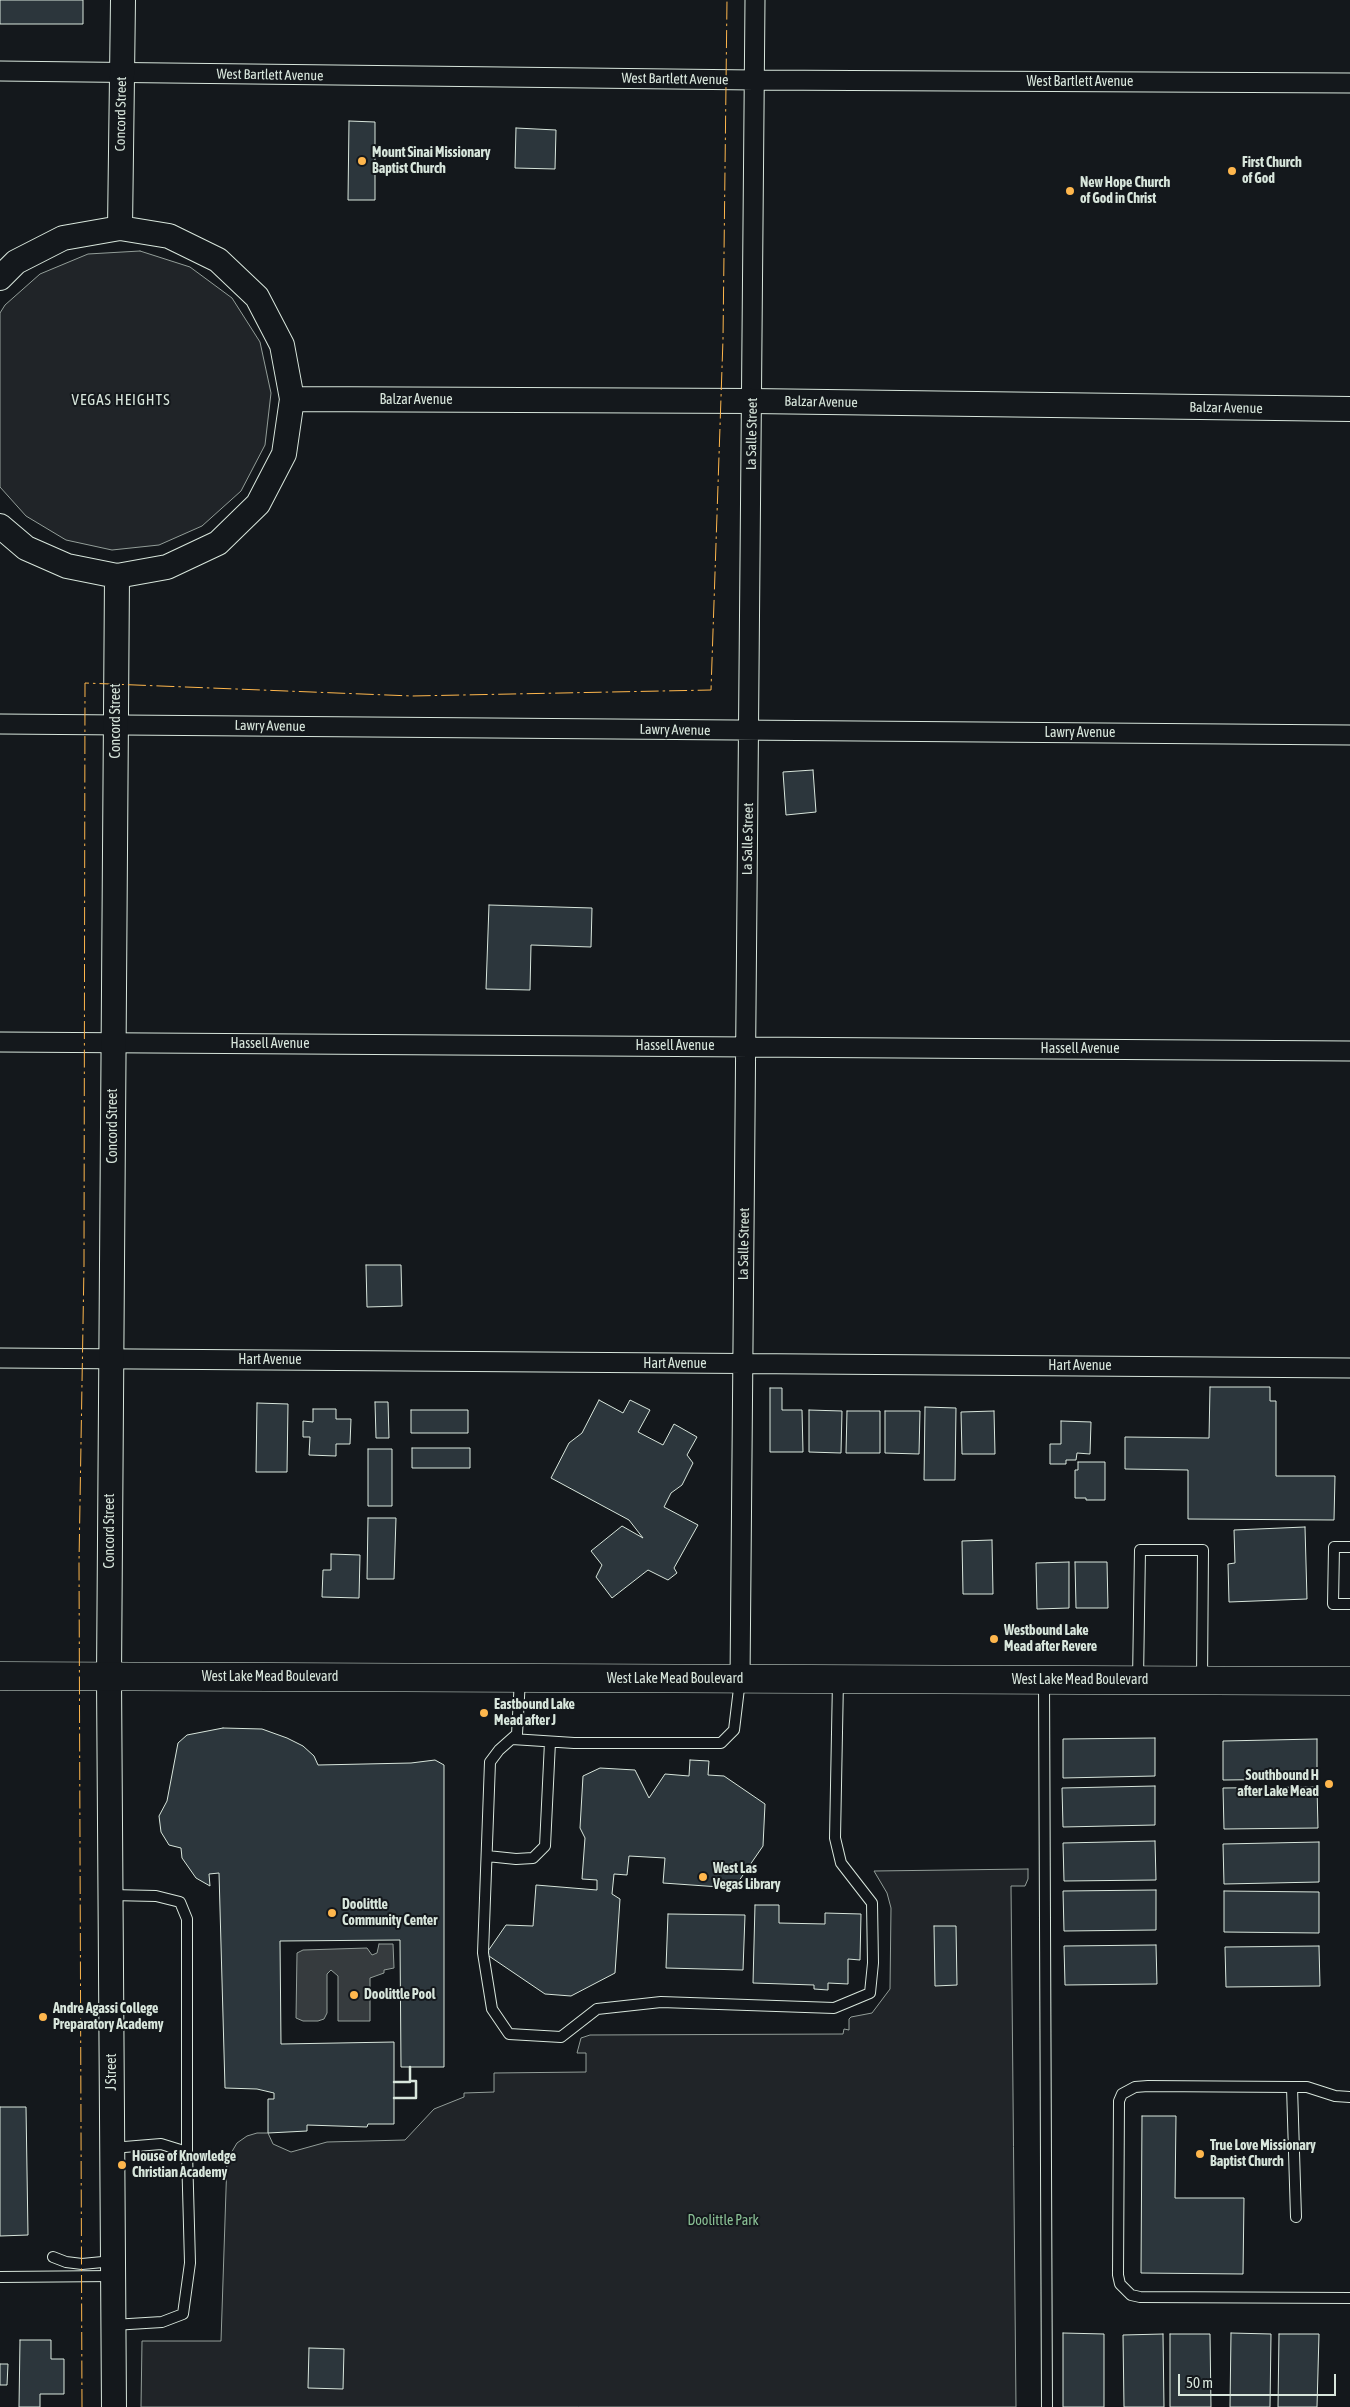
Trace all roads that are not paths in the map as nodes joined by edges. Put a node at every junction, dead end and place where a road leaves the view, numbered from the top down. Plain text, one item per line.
1 (123, 0) edge
2 (755, 0) edge
3 (0, 71) edge
4 (122, 73) junction
5 (754, 80) junction
6 (1350, 83) edge
7 (120, 228) junction
8 (0, 278) edge
9 (292, 399) junction
10 (752, 401) junction
11 (1350, 409) edge
12 (0, 526) edge
13 (117, 576) junction
14 (0, 724) edge
15 (116, 724) junction
16 (748, 730) junction
17 (1350, 735) edge
18 (0, 1042) edge
19 (114, 1043) junction
20 (746, 1047) junction
21 (1350, 1051) edge
22 (0, 1358) edge
23 (111, 1359) junction
24 (743, 1364) junction
25 (1350, 1368) edge
26 (1350, 1546) edge
27 (1350, 1604) edge
28 (0, 1676) edge
29 (109, 1677) junction
30 (520, 1678) junction
31 (740, 1679) junction
32 (838, 1679) junction
33 (1044, 1680) junction
34 (1138, 1680) junction
35 (1202, 1680) junction
36 (1350, 1681) edge
37 (512, 1739) junction
38 (550, 1742) junction
39 (487, 1856) junction
40 (111, 1895) junction
41 (1292, 2087) junction
42 (1350, 2097) edge
43 (112, 2148) junction
44 (187, 2152) junction
45 (1296, 2218) dead end
46 (53, 2257) dead end
47 (113, 2269) junction
48 (0, 2277) edge
49 (1350, 2298) edge
50 (113, 2325) junction
51 (114, 2407) edge
52 (1047, 2407) edge

1 - 4 street, Concord Street
2 - 5 street, La Salle Street
3 - 4 street, West Bartlett Avenue
4 - 5 street, West Bartlett Avenue
4 - 7 street, Concord Street
5 - 6 street, West Bartlett Avenue
5 - 10 street, La Salle Street
7 - 8 street
7 - 9 street
9 - 10 street, Balzar Avenue
9 - 13 street
10 - 11 street, Balzar Avenue
10 - 16 street, La Salle Street
12 - 13 street
13 - 15 street, Concord Street
14 - 15 street, Lawry Avenue
15 - 16 street, Lawry Avenue
15 - 19 street, Concord Street
16 - 17 street, Lawry Avenue
16 - 20 street, La Salle Street
18 - 19 street, Hassell Avenue
19 - 20 street, Hassell Avenue
19 - 23 street, Concord Street
20 - 21 street, Hassell Avenue
20 - 24 street, La Salle Street
22 - 23 street, Hart Avenue
23 - 24 street, Hart Avenue
23 - 29 street, Concord Street
24 - 25 street, Hart Avenue
24 - 31 street, La Salle Street
26 - 27 lane
28 - 29 main road, West Lake Mead Boulevard
29 - 30 main road, West Lake Mead Boulevard
29 - 40 street, J Street
30 - 31 main road, West Lake Mead Boulevard
30 - 37 lane
31 - 32 main road, West Lake Mead Boulevard
31 - 38 lane
32 - 33 main road, West Lake Mead Boulevard
32 - 39 lane
33 - 34 main road, West Lake Mead Boulevard
33 - 52 lane
34 - 35 main road, West Lake Mead Boulevard
34 - 35 lane
35 - 36 main road, West Lake Mead Boulevard
37 - 38 lane
37 - 39 lane
38 - 39 lane
40 - 43 street, J Street
40 - 44 lane
41 - 42 lane
41 - 45 lane
41 - 49 lane
43 - 44 lane
43 - 47 street, J Street
44 - 50 lane
46 - 47 lane
47 - 48 lane
47 - 50 street, J Street
50 - 51 street, J Street

